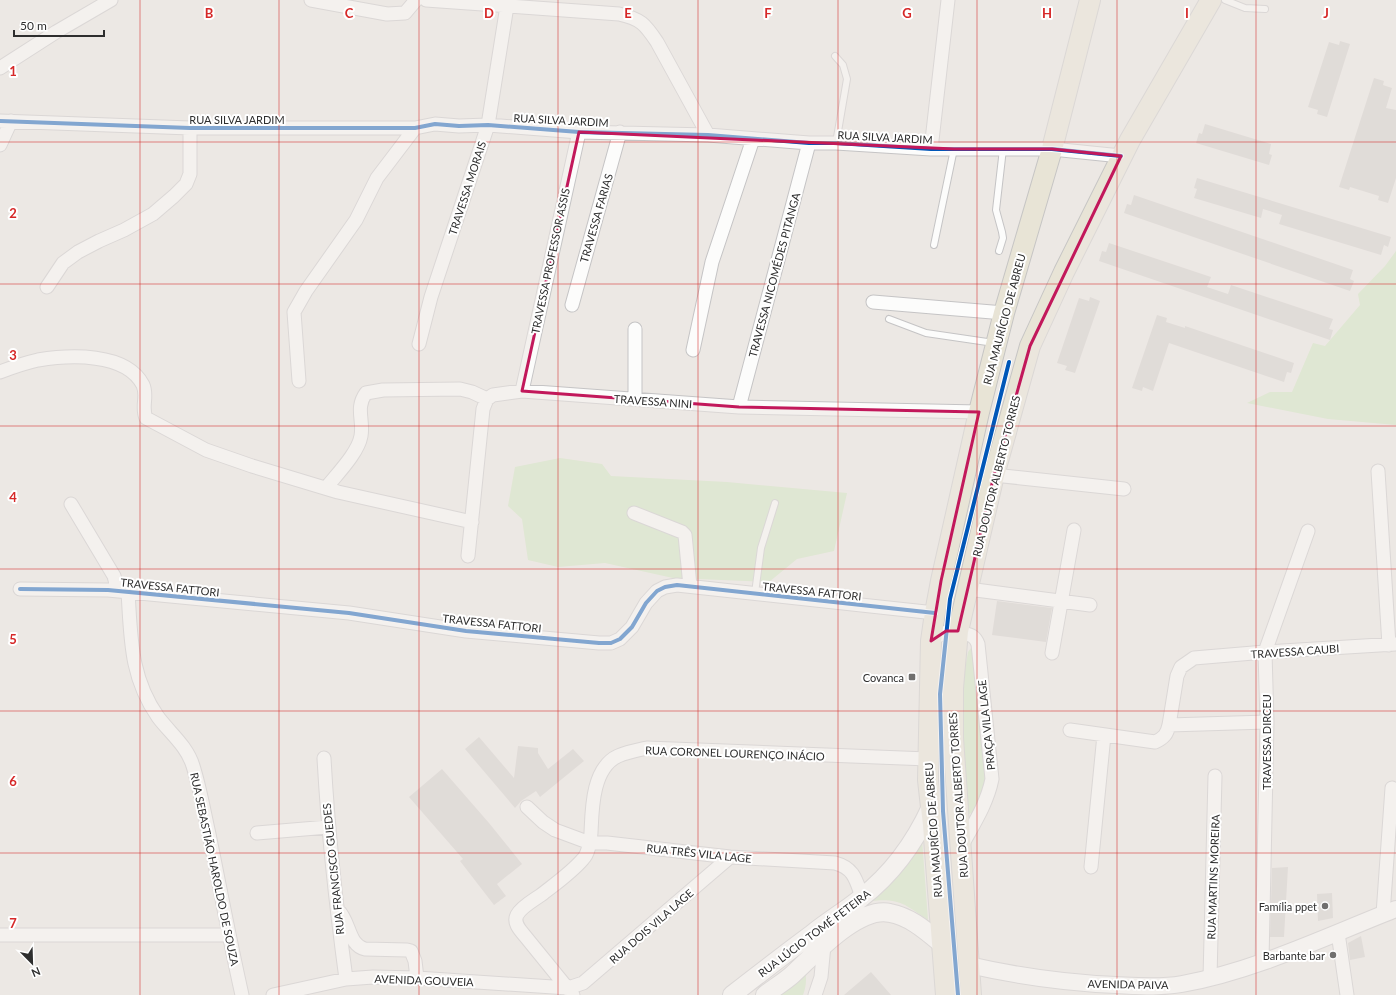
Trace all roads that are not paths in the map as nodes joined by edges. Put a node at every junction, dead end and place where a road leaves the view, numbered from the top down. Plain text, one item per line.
1 (111, 0) edge
2 (311, 0) edge
3 (416, 0) edge
4 (426, 0) edge
5 (948, 0) edge
6 (1090, 0) edge
7 (1211, 0) edge
8 (1226, 0) edge
9 (507, 6) junction
10 (1265, 9) dead end
11 (835, 56) dead end
12 (0, 68) edge
13 (6, 121) edge
14 (488, 125) junction
15 (190, 128) junction
16 (415, 128) junction
17 (579, 132) junction
18 (620, 132) junction
19 (708, 135) junction
20 (753, 139) junction
21 (836, 142) junction
22 (810, 143) junction
23 (0, 146) edge
24 (931, 149) junction
25 (954, 149) junction
26 (1003, 149) junction
27 (1052, 150) junction
28 (1121, 156) junction
29 (934, 245) dead end
30 (999, 251) dead end
31 (47, 286) dead end
32 (873, 302) dead end
33 (572, 305) dead end
34 (1004, 313) junction
35 (889, 319) dead end
36 (635, 329) dead end
37 (419, 344) dead end
38 (997, 344) junction
39 (693, 350) dead end
40 (0, 372) edge
41 (299, 381) dead end
42 (522, 391) junction
43 (635, 399) junction
44 (487, 400) junction
45 (739, 407) junction
46 (979, 412) junction
47 (1378, 471) dead end
48 (994, 475) junction
49 (326, 488) junction
50 (1124, 489) dead end
51 (775, 503) dead end
52 (71, 504) dead end
53 (634, 513) dead end
54 (472, 522) junction
55 (1074, 530) dead end
56 (1308, 531) dead end
57 (468, 556) dead end
58 (690, 586) junction
59 (20, 589) dead end
60 (968, 589) junction
61 (123, 591) junction
62 (755, 594) junction
63 (1061, 601) junction
64 (1090, 605) dead end
65 (936, 613) junction
66 (958, 631) junction
67 (932, 641) junction
68 (1393, 644) edge
69 (1265, 652) junction
70 (1052, 653) dead end
71 (1266, 722) junction
72 (1169, 725) junction
73 (1070, 730) dead end
74 (1104, 735) junction
75 (324, 758) dead end
76 (928, 759) junction
77 (1215, 776) dead end
78 (1392, 788) dead end
79 (527, 807) dead end
80 (931, 807) junction
81 (328, 827) junction
82 (257, 833) dead end
83 (590, 843) junction
84 (961, 847) junction
85 (730, 857) junction
86 (1091, 867) dead end
87 (862, 897) junction
88 (336, 908) junction
89 (1390, 912) edge
90 (1338, 933) junction
91 (0, 935) edge
92 (228, 935) junction
93 (824, 944) junction
94 (942, 944) junction
95 (1262, 961) junction
96 (969, 965) junction
97 (417, 978) junction
98 (1210, 978) junction
99 (346, 979) junction
100 (570, 992) edge
101 (242, 995) edge
102 (273, 995) edge
103 (732, 995) edge
104 (766, 995) edge
105 (815, 995) edge
106 (946, 995) edge
107 (971, 995) edge
108 (1347, 995) edge

1 - 12 street
2 - 3 street
4 - 9 street
5 - 24 street
6 - 27 main road, RUA MAURÍCIO DE ABREU
7 - 28 main road, RUA DOUTOR ALBERTO TORRES
8 - 10 lane
9 - 14 street, TRAVESSA MORAIS
9 - 19 street
11 - 21 lane
13 - 15 street, RUA SILVA JARDIM
13 - 23 street
14 - 16 street, RUA SILVA JARDIM
14 - 17 street, RUA SILVA JARDIM
14 - 37 street, TRAVESSA MORAIS
15 - 16 street, RUA SILVA JARDIM
15 - 31 street
16 - 41 street
17 - 18 street, RUA SILVA JARDIM
17 - 42 street, TRAVESSA PROFESSOR ASSIS
18 - 19 street, RUA SILVA JARDIM
18 - 33 street, TRAVESSA FARIAS
19 - 20 street, RUA SILVA JARDIM
20 - 22 street, RUA SILVA JARDIM
20 - 39 street
21 - 22 street, RUA SILVA JARDIM
21 - 24 street, RUA SILVA JARDIM
22 - 45 street, TRAVESSA NICOMÉDES PITANGA
24 - 25 street, RUA SILVA JARDIM
25 - 26 street, RUA SILVA JARDIM
25 - 29 lane
26 - 27 street, RUA SILVA JARDIM
26 - 30 lane
27 - 28 street, RUA SILVA JARDIM
27 - 34 main road, RUA MAURÍCIO DE ABREU
28 - 48 main road, RUA DOUTOR ALBERTO TORRES
32 - 34 street
34 - 38 main road, RUA MAURÍCIO DE ABREU
35 - 38 lane
36 - 43 street
38 - 46 main road, RUA MAURÍCIO DE ABREU
40 - 49 street
42 - 43 street, TRAVESSA NINI
42 - 44 street, TRAVESSA NINI
43 - 45 street, TRAVESSA NINI
44 - 49 street
44 - 54 street
45 - 46 street, TRAVESSA NINI
46 - 65 main road, RUA MAURÍCIO DE ABREU
47 - 68 street
48 - 50 street
48 - 60 main road, RUA DOUTOR ALBERTO TORRES
49 - 54 street
51 - 62 lane
52 - 61 street, TRAVESSA FATTORI
53 - 58 street
54 - 57 street
55 - 63 street
56 - 69 street, TRAVESSA DIRCEU
58 - 61 street, TRAVESSA FATTORI
58 - 62 street, TRAVESSA FATTORI
59 - 61 street, TRAVESSA FATTORI
60 - 63 street
60 - 66 main road, RUA DOUTOR ALBERTO TORRES
61 - 92 street, RUA SEBASTIÃO HAROLDO DE SOUZA
62 - 65 street, TRAVESSA FATTORI
63 - 64 street
63 - 70 street
65 - 67 main road, RUA MAURÍCIO DE ABREU
66 - 67 street
66 - 84 main road, RUA DOUTOR ALBERTO TORRES
66 - 84 street, PRAÇA VILA LAGE
67 - 76 main road, RUA MAURÍCIO DE ABREU
68 - 69 street, TRAVESSA CAUBI
69 - 71 street, TRAVESSA DIRCEU
69 - 72 street, TRAVESSA CAUBI
71 - 72 street
71 - 95 street, TRAVESSA DIRCEU
72 - 74 street
73 - 74 street
74 - 86 street
75 - 81 street, RUA FRANCISCO GUEDES
76 - 80 main road, RUA MAURÍCIO DE ABREU
76 - 83 street, RUA CORONEL LOURENÇO INÁCIO
77 - 98 street, RUA MARTINS MOREIRA
78 - 89 street
79 - 83 street, RUA TRÊS VILA LAGE
80 - 87 main road, RUA LÚCIO TOMÉ FETEIRA
80 - 94 main road, RUA MAURÍCIO DE ABREU
81 - 82 street
81 - 88 street, RUA FRANCISCO GUEDES
83 - 85 street, RUA TRÊS VILA LAGE
83 - 100 street, RUA CORONEL LOURENÇO INÁCIO
84 - 96 main road, RUA DOUTOR ALBERTO TORRES
85 - 87 street, RUA TRÊS VILA LAGE
85 - 100 street, RUA DOIS VILA LAGE
87 - 103 main road, RUA LÚCIO TOMÉ FETEIRA
88 - 97 street
88 - 99 street, RUA FRANCISCO GUEDES
89 - 90 street, AVENIDA PAIVA
90 - 95 street, AVENIDA PAIVA
90 - 108 street
91 - 92 street
92 - 101 street, RUA SEBASTIÃO HAROLDO DE SOUZA
93 - 94 main road, RUA LÚCIO TOMÉ FETEIRA
93 - 104 main road, RUA LÚCIO TOMÉ FETEIRA
93 - 105 street
94 - 106 main road, RUA MAURÍCIO DE ABREU
95 - 98 street, AVENIDA PAIVA
96 - 98 street, AVENIDA PAIVA
96 - 107 main road, RUA DOUTOR ALBERTO TORRES
97 - 99 street, AVENIDA GOUVEIA
97 - 100 street, AVENIDA GOUVEIA
99 - 102 street, AVENIDA GOUVEIA

